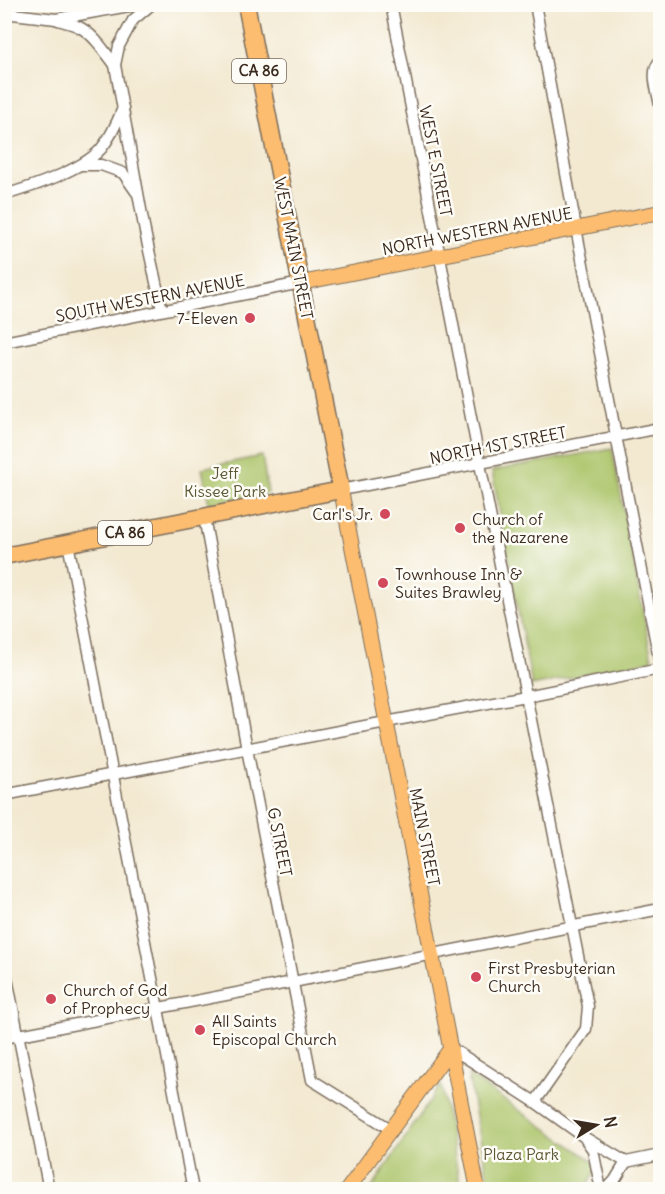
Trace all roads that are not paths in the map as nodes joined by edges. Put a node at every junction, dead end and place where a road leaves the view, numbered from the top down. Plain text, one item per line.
1 (140, 4) edge
2 (152, 4) edge
3 (246, 4) edge
4 (391, 4) edge
5 (536, 4) edge
6 (4, 13) edge
7 (56, 19) junction
8 (658, 63) edge
9 (115, 65) junction
10 (660, 106) edge
11 (123, 108) junction
12 (81, 165) junction
13 (4, 195) edge
14 (139, 195) junction
15 (660, 212) edge
16 (576, 228) junction
17 (440, 256) junction
18 (301, 284) junction
19 (162, 310) junction
20 (4, 342) edge
21 (660, 428) edge
22 (616, 436) junction
23 (480, 464) junction
24 (341, 490) junction
25 (204, 518) junction
26 (68, 543) junction
27 (4, 556) edge
28 (660, 664) edge
29 (660, 669) edge
30 (526, 696) junction
31 (386, 722) junction
32 (247, 749) junction
33 (113, 775) junction
34 (4, 795) edge
35 (660, 909) edge
36 (572, 927) junction
37 (431, 955) junction
38 (4, 963) edge
39 (293, 982) junction
40 (158, 1008) junction
41 (19, 1035) junction
42 (4, 1038) edge
43 (451, 1048) junction
44 (535, 1102) junction
45 (392, 1130) junction
46 (584, 1137) junction
47 (660, 1155) edge
48 (626, 1162) junction
49 (49, 1190) edge
50 (193, 1190) edge
51 (347, 1190) edge
52 (478, 1190) edge
53 (601, 1190) edge
54 (606, 1190) edge

1 - 7 street
2 - 9 street
3 - 18 highway, WEST MAIN STREET / CA 86
4 - 17 street, WEST E STREET
5 - 16 street
6 - 7 street
7 - 9 street
8 - 10 street
9 - 11 street
11 - 12 street
11 - 14 street
12 - 13 street
12 - 14 street
14 - 19 street
15 - 16 main road, NORTH WESTERN AVENUE
16 - 17 main road, NORTH WESTERN AVENUE
16 - 22 street
17 - 18 main road, NORTH WESTERN AVENUE
17 - 23 street, WEST E STREET
18 - 19 street, SOUTH WESTERN AVENUE
18 - 24 highway, WEST MAIN STREET / CA 86
19 - 20 street, SOUTH WESTERN AVENUE
21 - 22 street, NORTH 1ST STREET
22 - 23 street, NORTH 1ST STREET
22 - 28 street
23 - 24 street, NORTH 1ST STREET
23 - 30 street, WEST E STREET
24 - 25 highway, CA 86
24 - 31 main road, MAIN STREET
25 - 26 highway, CA 86
25 - 32 street, G STREET
26 - 27 highway, CA 86
26 - 33 street
29 - 30 street
30 - 31 street
30 - 36 street, WEST E STREET
31 - 32 street
31 - 37 main road, MAIN STREET
32 - 33 street
32 - 39 street, G STREET
33 - 34 street
33 - 40 street
35 - 36 street
36 - 37 street
36 - 44 street, WEST E STREET
37 - 39 street
37 - 43 main road, MAIN STREET
38 - 41 street
39 - 40 street
39 - 45 street, G STREET
40 - 41 street
40 - 50 street
41 - 42 street
41 - 49 street
43 - 44 street
43 - 45 main road
43 - 52 main road, MAIN STREET
44 - 46 street
45 - 51 main road
46 - 48 street
46 - 53 street
47 - 48 street
48 - 54 street

